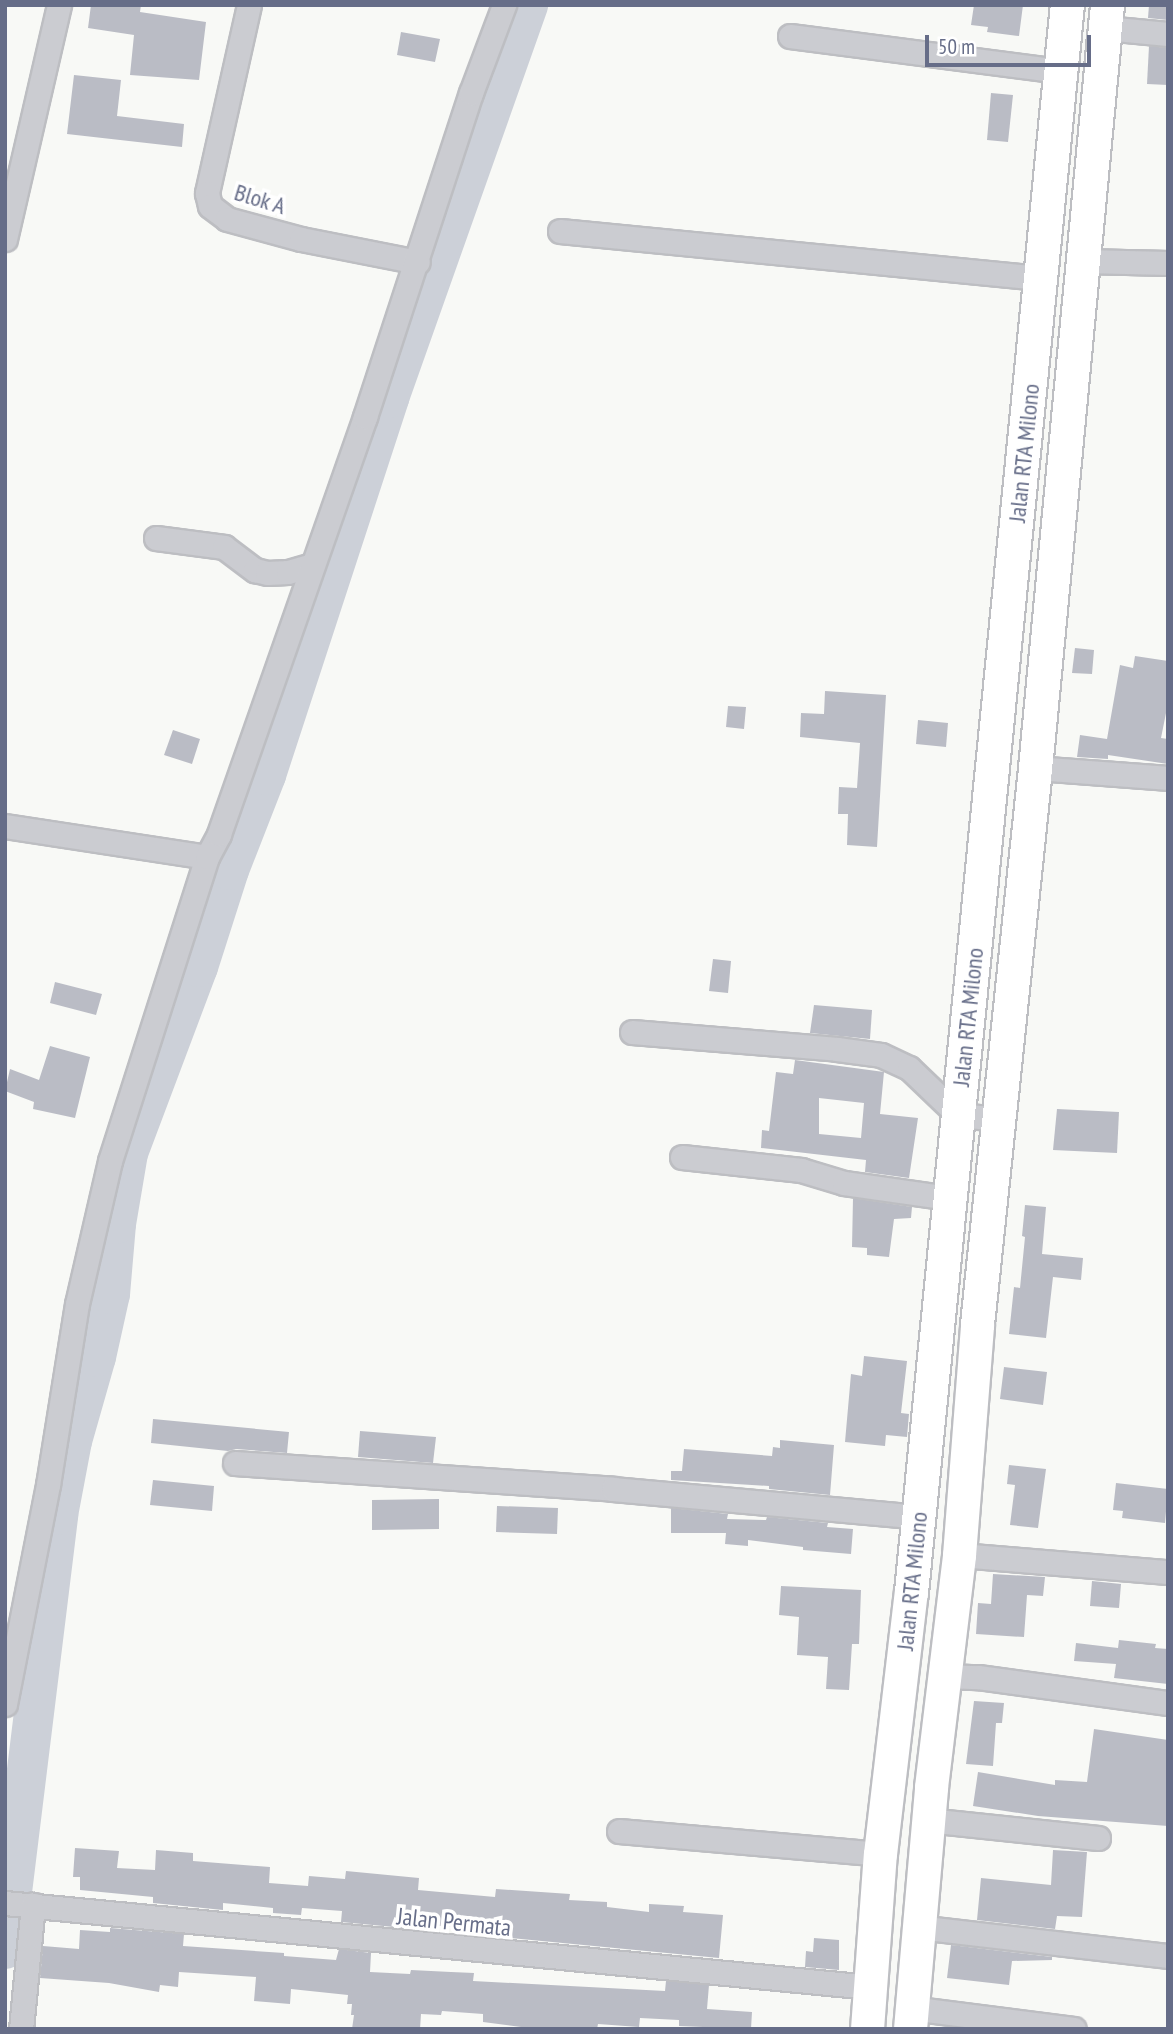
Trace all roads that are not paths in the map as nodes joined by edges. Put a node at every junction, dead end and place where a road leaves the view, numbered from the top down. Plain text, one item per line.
1 (59, 5) edge
2 (249, 5) edge
3 (504, 5) edge
4 (1067, 5) edge
5 (1106, 17) edge
6 (1168, 34) edge
7 (790, 36) dead end
8 (1060, 71) junction
9 (1054, 136) junction
10 (1094, 139) junction
11 (560, 231) dead end
12 (5, 239) edge
13 (1084, 261) junction
14 (418, 262) junction
15 (1168, 263) edge
16 (1040, 278) junction
17 (156, 538) dead end
18 (312, 565) junction
19 (1035, 768) junction
20 (1168, 778) edge
21 (5, 826) edge
22 (207, 857) junction
23 (632, 1032) dead end
24 (958, 1115) junction
25 (1000, 1119) junction
26 (682, 1157) dead end
27 (950, 1198) junction
28 (234, 1463) dead end
29 (919, 1517) junction
30 (959, 1555) junction
31 (1168, 1572) edge
32 (911, 1592) junction
33 (953, 1595) junction
34 (944, 1676) junction
35 (1168, 1703) edge
36 (5, 1704) edge
37 (927, 1820) junction
38 (619, 1831) dead end
39 (1098, 1838) dead end
40 (880, 1854) junction
41 (21, 1904) edge
42 (917, 1927) junction
43 (1168, 1956) edge
44 (870, 1987) junction
45 (910, 2018) edge
46 (21, 2029) edge
47 (867, 2029) edge
48 (1073, 2029) edge

1 - 12 street
2 - 14 street, Blok A
3 - 14 street
4 - 8 highway, Jalan RTA Milono
5 - 6 street
5 - 10 highway, Jalan RTA Milono
7 - 8 street
8 - 9 highway, Jalan RTA Milono
9 - 10 highway
9 - 16 highway, Jalan RTA Milono
10 - 13 highway, Jalan RTA Milono
11 - 16 street
13 - 15 street
13 - 19 highway, Jalan RTA Milono
14 - 18 street
16 - 24 highway, Jalan RTA Milono
17 - 18 street
18 - 22 street
19 - 20 street
19 - 25 highway, Jalan RTA Milono
21 - 22 street
22 - 36 street
23 - 24 street
24 - 25 street
24 - 27 highway, Jalan RTA Milono
25 - 30 highway, Jalan RTA Milono
26 - 27 street
27 - 29 highway, Jalan RTA Milono
28 - 29 street
29 - 32 highway, Jalan RTA Milono
30 - 31 street
30 - 33 highway, Jalan RTA Milono
32 - 33 highway
32 - 40 highway, Jalan RTA Milono
33 - 34 highway, Jalan RTA Milono
34 - 35 street
34 - 37 highway, Jalan RTA Milono
37 - 39 street
37 - 42 highway, Jalan RTA Milono
38 - 40 street
40 - 44 highway, Jalan RTA Milono
41 - 44 street, Jalan Permata
41 - 46 street
42 - 43 street
42 - 45 highway, Jalan RTA Milono
44 - 47 highway, Jalan RTA Milono
45 - 48 street

